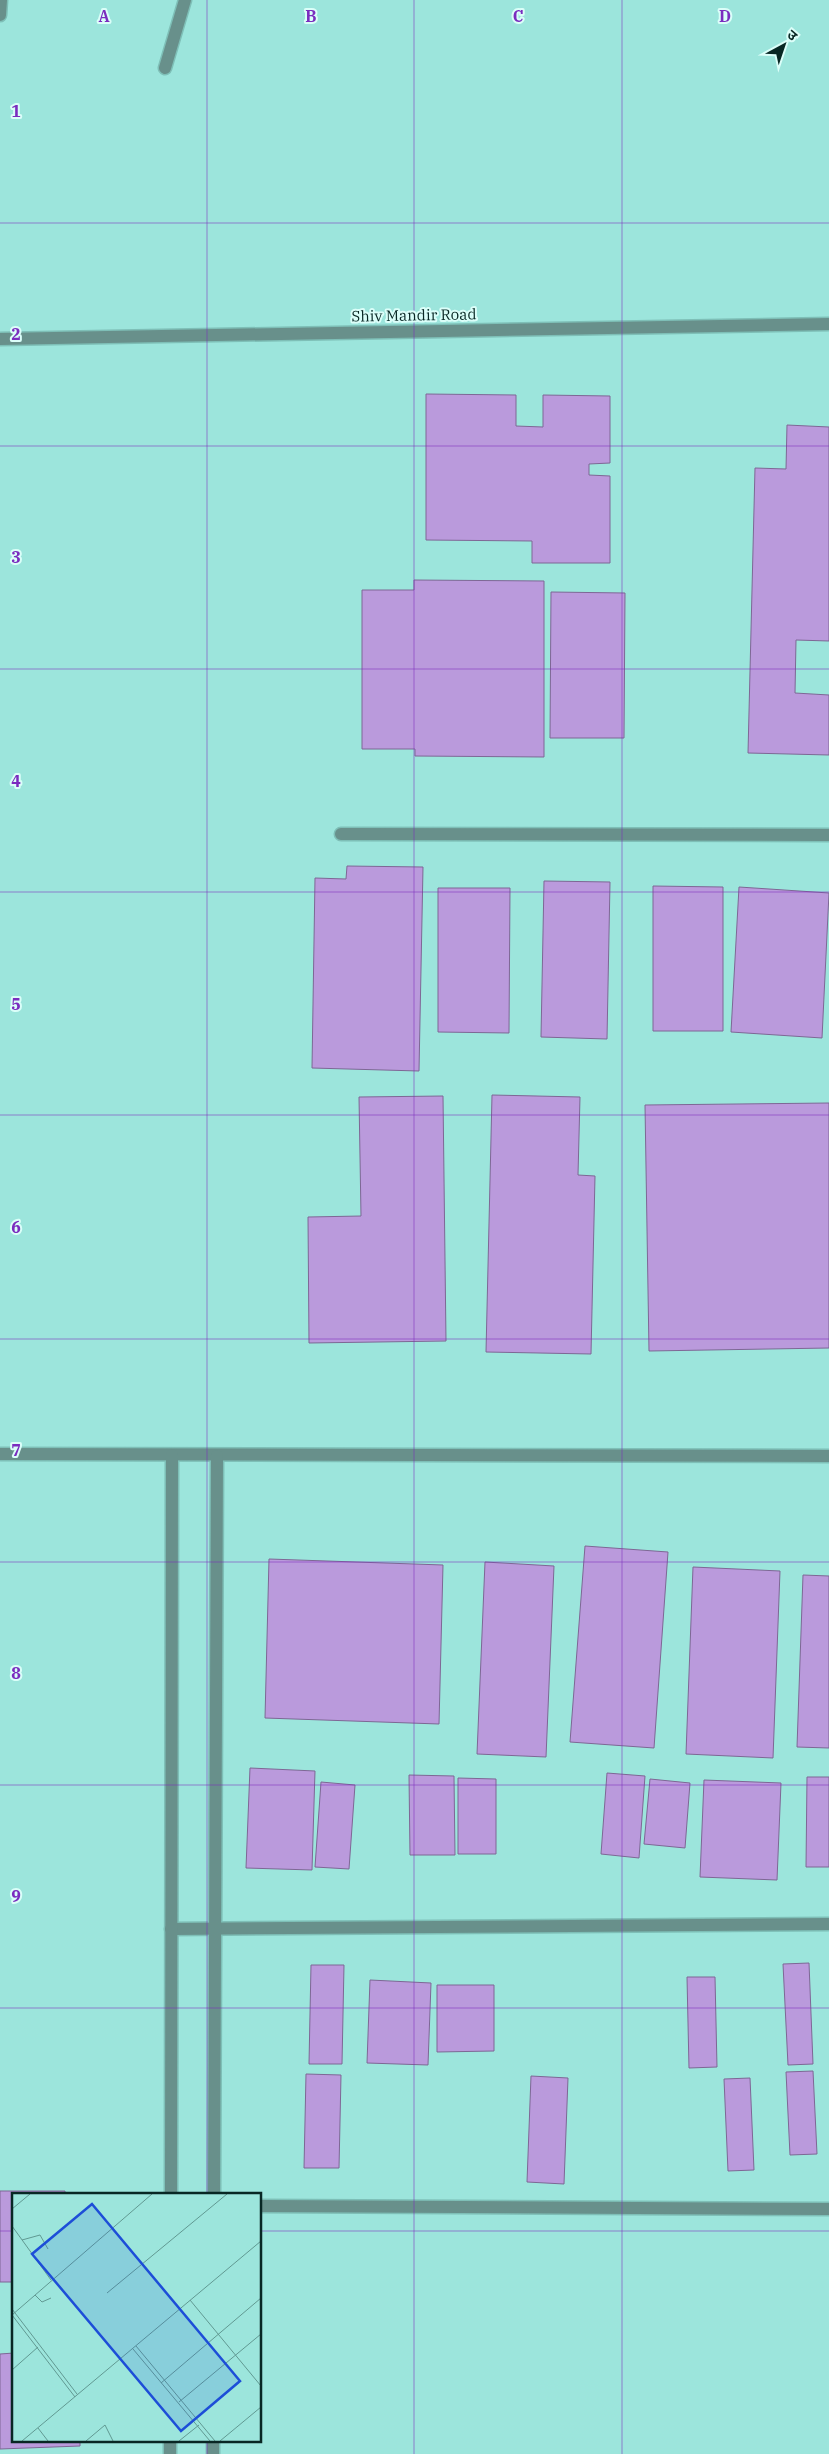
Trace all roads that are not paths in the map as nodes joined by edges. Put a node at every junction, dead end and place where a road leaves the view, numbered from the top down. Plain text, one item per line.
1 (1, 0) edge
2 (185, 0) edge
3 (0, 15) edge
4 (165, 68) dead end
5 (829, 324) edge
6 (0, 339) edge
7 (341, 834) dead end
8 (829, 835) edge
9 (0, 1454) edge
10 (172, 1455) junction
11 (217, 1456) junction
12 (829, 1456) edge
13 (829, 1924) edge
14 (215, 1928) junction
15 (171, 1929) junction
16 (171, 2193) edge
17 (214, 2193) edge
18 (261, 2206) edge
19 (829, 2209) edge

1 - 3 street
2 - 4 street
5 - 6 street, Shiv Mandir Road
7 - 8 street
9 - 10 street
10 - 11 street
10 - 15 street
11 - 12 street
11 - 14 street
13 - 14 street
14 - 15 street
14 - 17 street
15 - 16 street
18 - 19 street

